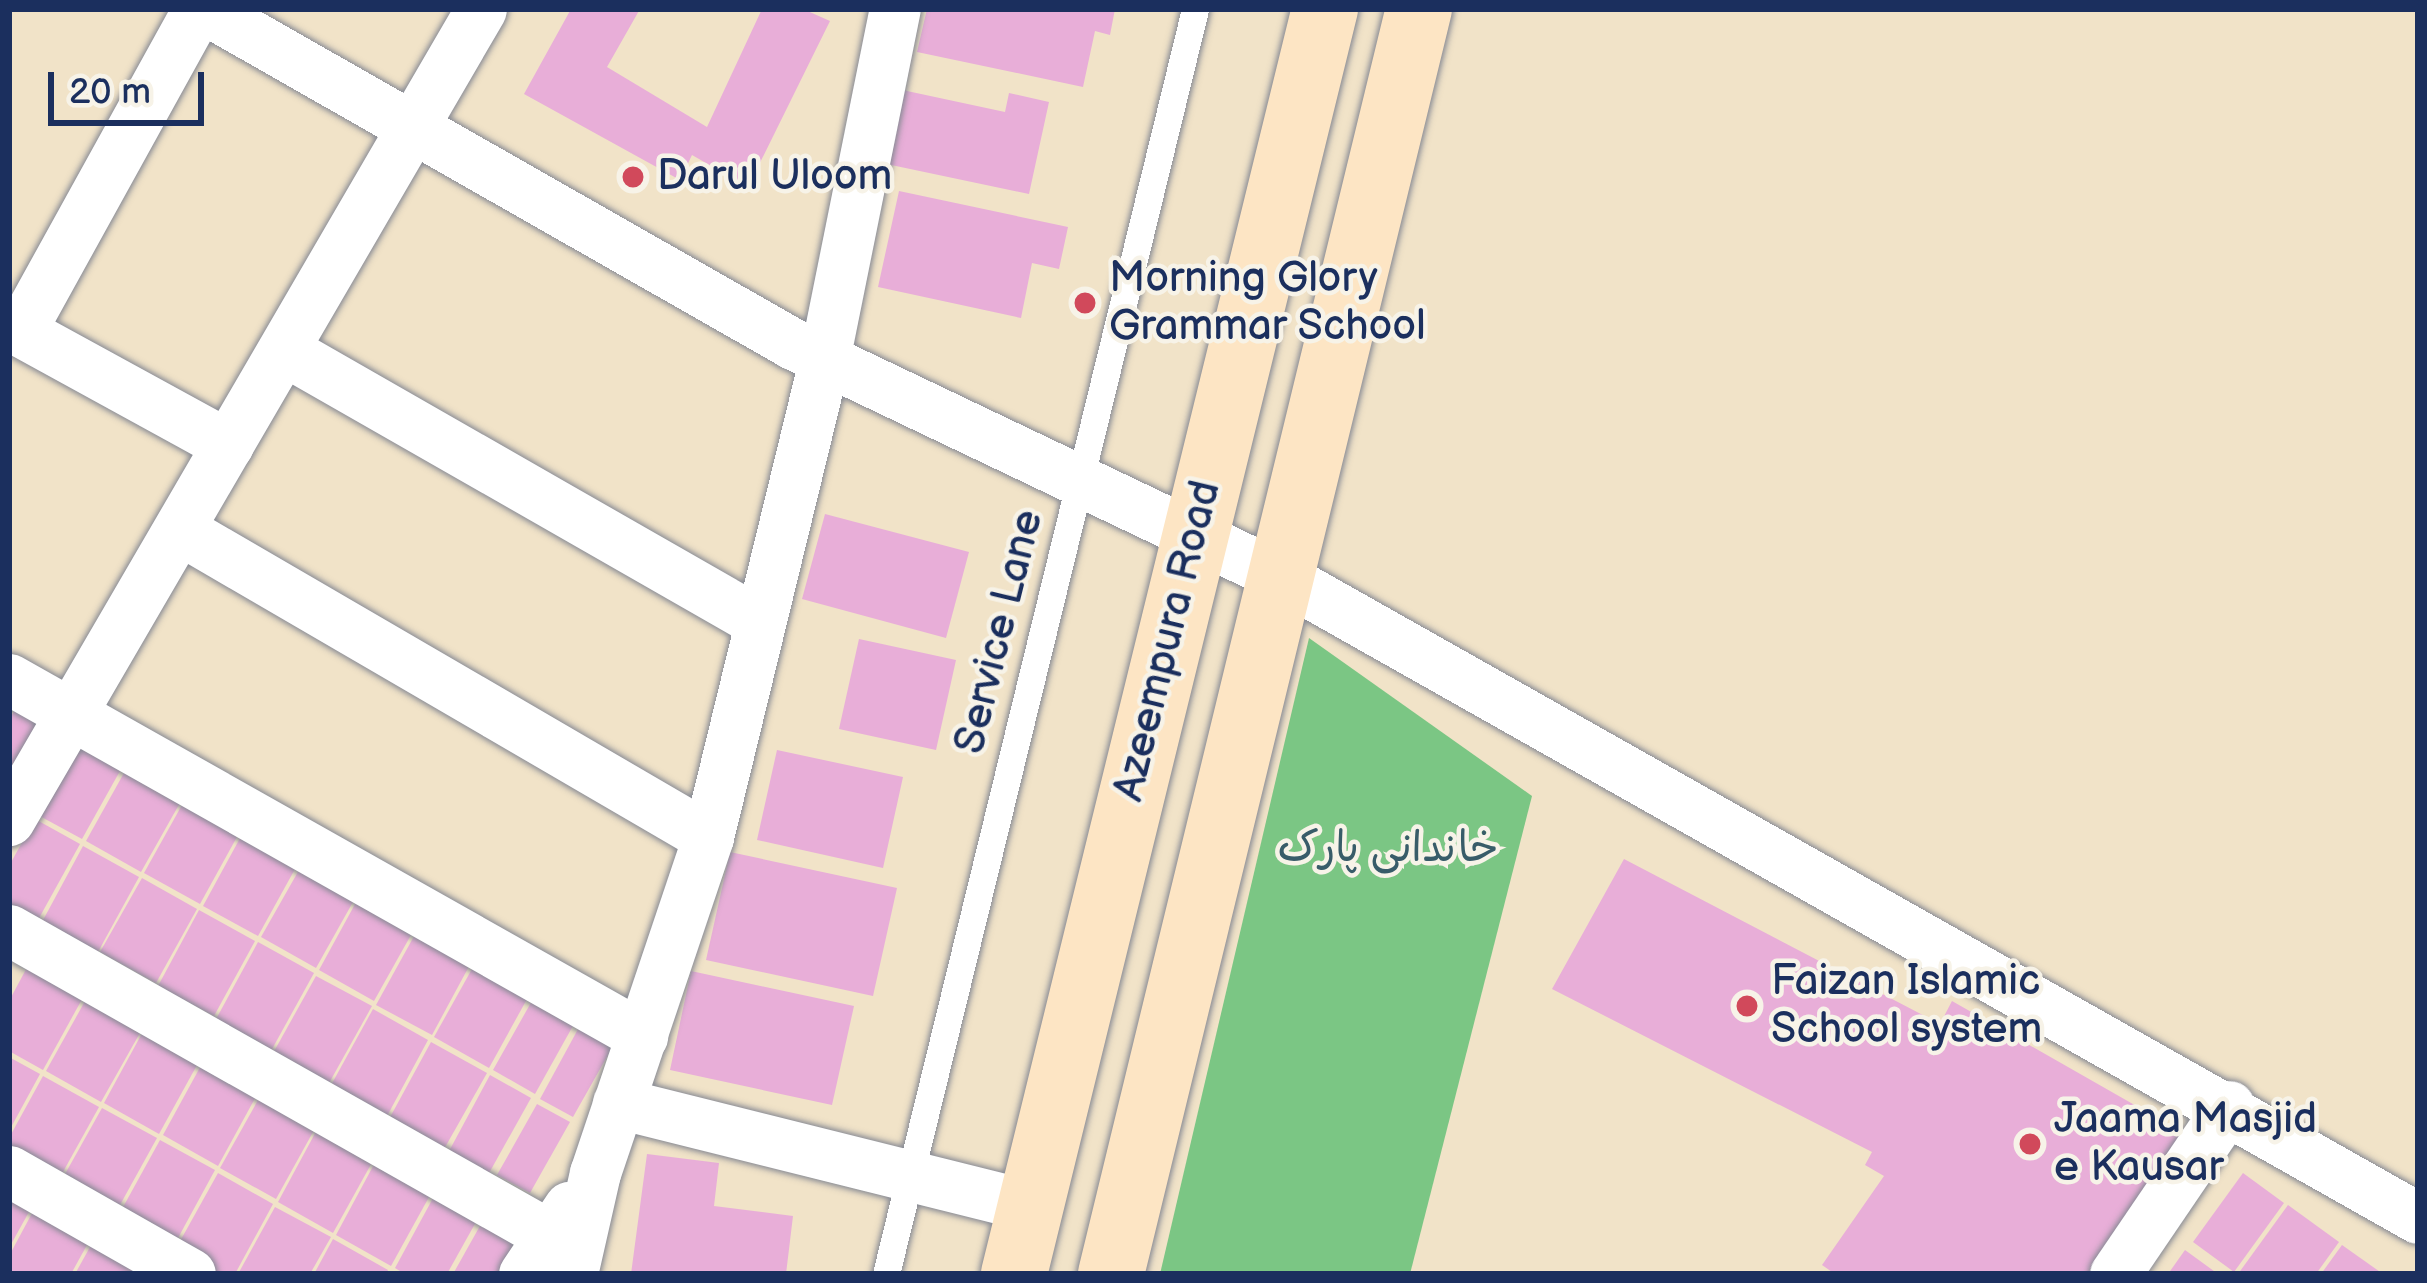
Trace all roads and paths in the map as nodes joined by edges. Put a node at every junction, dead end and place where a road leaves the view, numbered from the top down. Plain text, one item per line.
1 (202, 9) edge
2 (481, 9) edge
3 (895, 9) edge
4 (1195, 9) edge
5 (1325, 9) edge
6 (1418, 9) edge
7 (412, 128) junction
8 (14, 328) edge
9 (284, 350) junction
10 (824, 360) junction
11 (228, 445) junction
12 (1079, 486) junction
13 (179, 529) junction
14 (1192, 541) junction
15 (1284, 578) junction
16 (756, 620) junction
17 (9, 680) edge
18 (69, 713) junction
19 (9, 820) edge
20 (708, 837) junction
21 (9, 931) edge
22 (641, 1036) junction
23 (618, 1102) junction
24 (2229, 1106) junction
25 (9, 1171) edge
26 (911, 1177) junction
27 (1031, 1206) junction
28 (2418, 1218) edge
29 (548, 1261) edge
30 (190, 1274) edge
31 (886, 1274) edge
32 (1014, 1274) edge
33 (1112, 1274) edge
34 (2116, 1274) edge

1 - 7 street
1 - 8 street
2 - 7 street
3 - 10 street
4 - 12 lane, Service Lane
5 - 14 main road, Azeempura Road
6 - 15 main road
7 - 9 street
7 - 10 street
8 - 11 street
9 - 11 street
9 - 16 street
10 - 12 street
10 - 16 street
11 - 13 street
12 - 14 street
12 - 26 lane, Service Lane
13 - 18 street
13 - 20 street
14 - 15 street
14 - 27 main road, Azeempura Road
15 - 24 street
15 - 33 main road
16 - 20 street
17 - 18 street
18 - 19 street
18 - 22 street
20 - 22 street
21 - 29 street
22 - 23 street
23 - 26 street
23 - 29 street
24 - 28 street
24 - 34 street
25 - 30 street
26 - 27 street
26 - 31 lane, Service Lane
27 - 32 main road, Azeempura Road

